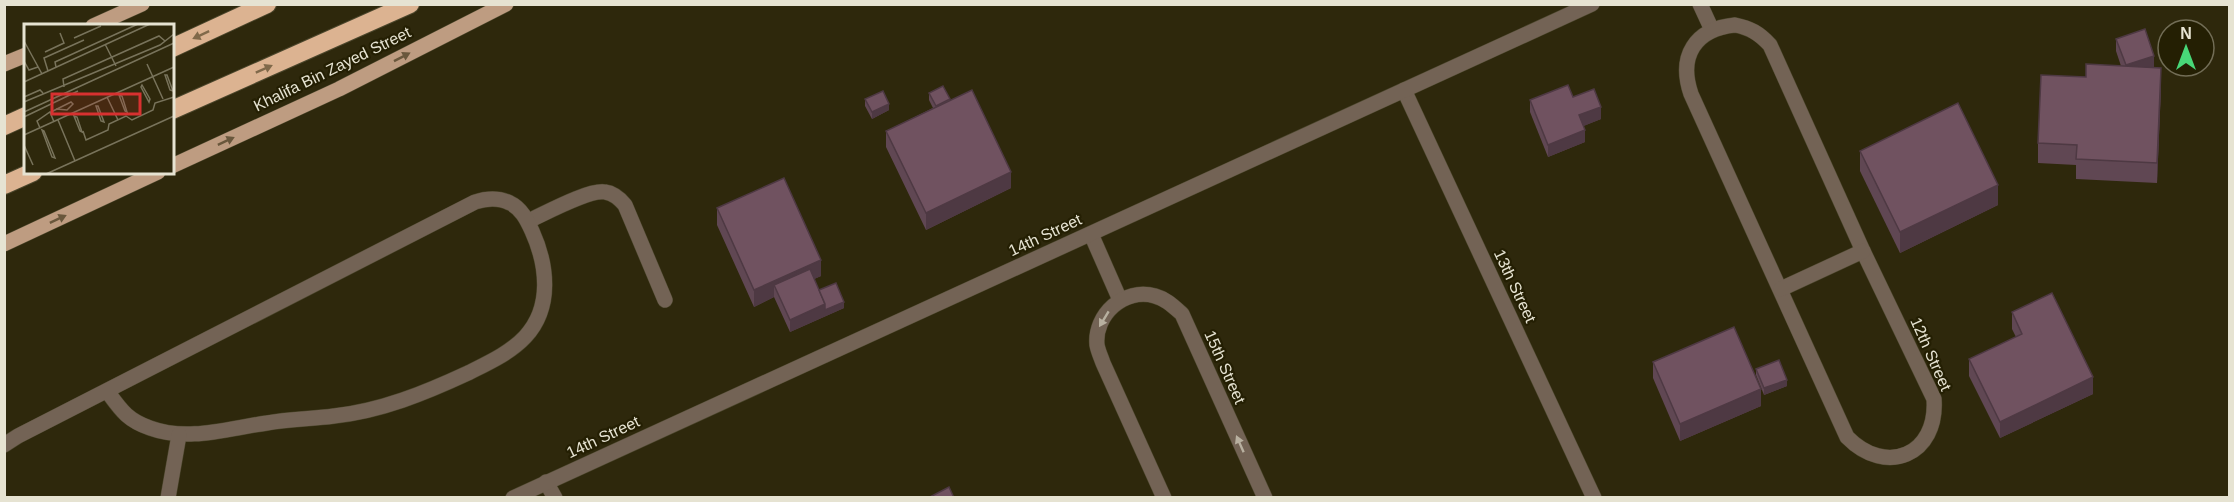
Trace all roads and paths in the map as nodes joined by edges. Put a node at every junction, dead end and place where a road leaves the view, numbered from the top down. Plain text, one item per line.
1 (142, 4) edge
2 (267, 4) edge
3 (410, 4) edge
4 (507, 4) edge
5 (1592, 4) edge
6 (1700, 4) edge
7 (97, 24) edge
8 (1712, 30) junction
9 (174, 47) edge
10 (24, 56) edge
11 (4, 64) edge
12 (1404, 90) junction
13 (174, 109) edge
14 (24, 117) edge
15 (4, 126) edge
16 (174, 165) edge
17 (29, 174) edge
18 (154, 174) edge
19 (4, 185) edge
20 (528, 221) junction
21 (1091, 234) junction
22 (4, 244) edge
23 (1863, 251) junction
24 (1781, 289) junction
25 (665, 300) dead end
26 (1120, 300) junction
27 (107, 391) junction
28 (179, 435) junction
29 (4, 445) edge
30 (546, 482) junction
31 (168, 498) edge
32 (513, 498) edge
33 (555, 498) edge
34 (1164, 498) edge
35 (1264, 498) edge
36 (1594, 498) edge

1 - 7 main road
2 -> 9 highway
13 -> 3 highway, Khalifa Bin Zayed Street
16 -> 4 main road, Khalifa Bin Zayed Street
5 - 12 street, 14th Street
6 - 8 street
8 - 23 street, 12th Street
8 - 24 street, 12th Street
10 - 11 main road
12 - 21 street, 14th Street
12 - 36 street, 13th Street
14 - 15 highway
17 - 19 highway
22 -> 18 main road
20 - 25 street
20 - 27 street
20 - 28 street
21 - 26 street
21 - 30 street, 14th Street
23 - 24 street
23 - 24 street, 12th Street
26 -> 34 street
35 -> 26 street, 15th Street
27 - 28 street
27 - 29 street
28 - 31 street
30 - 32 street, 14th Street
30 - 33 street

